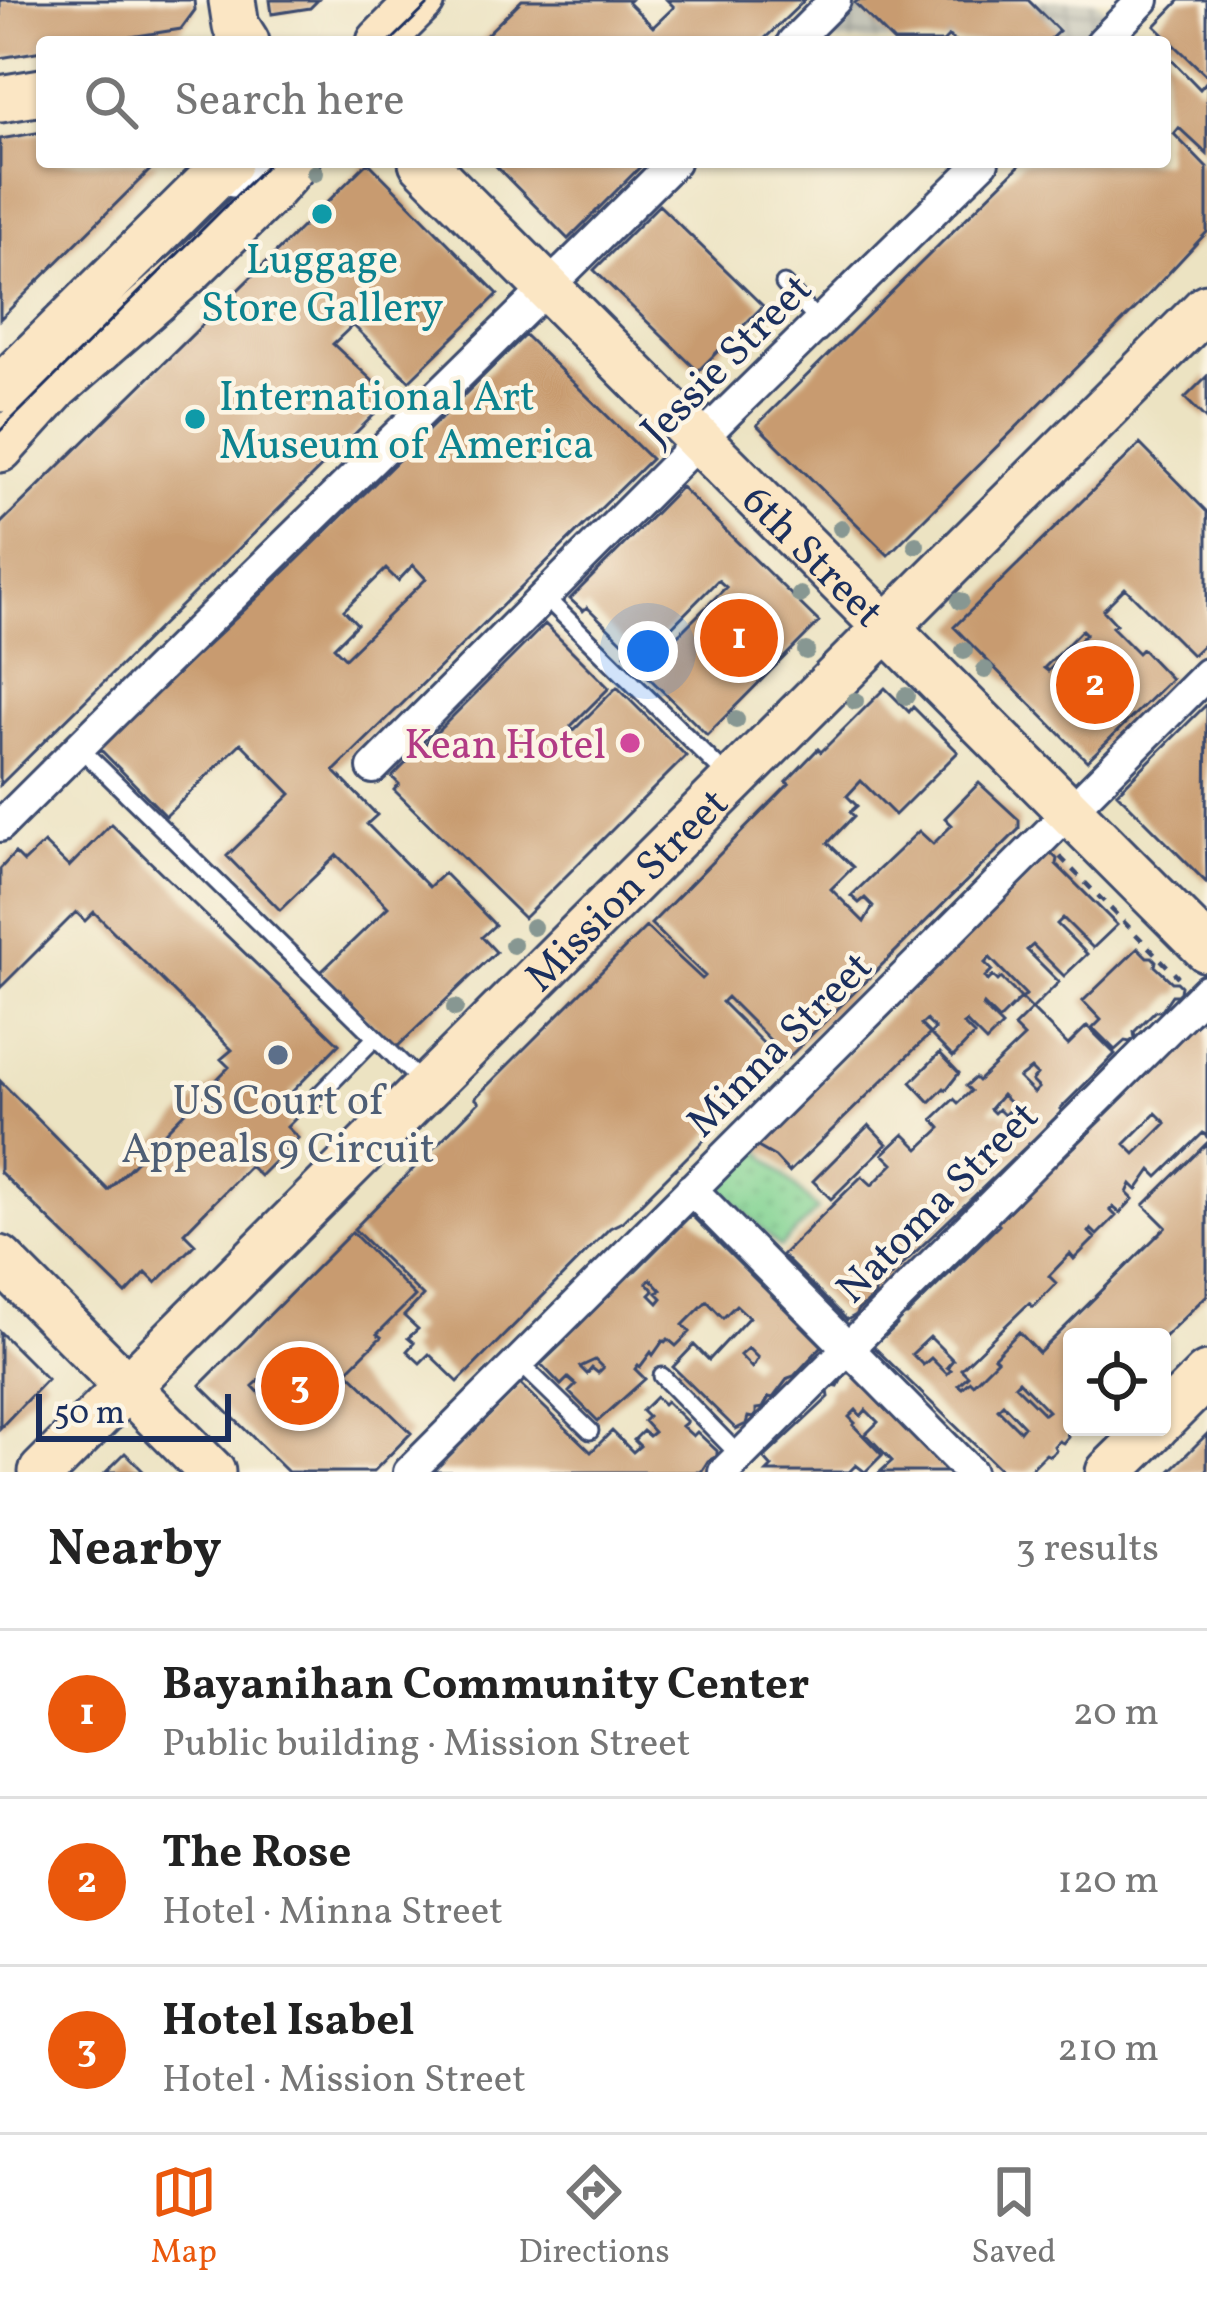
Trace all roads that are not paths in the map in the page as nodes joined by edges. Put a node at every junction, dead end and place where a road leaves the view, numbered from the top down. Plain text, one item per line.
1 (385, 0) edge
2 (422, 0) edge
3 (836, 0) edge
4 (1143, 0) edge
5 (355, 36) edge
6 (386, 36) edge
7 (800, 36) edge
8 (1108, 36) edge
9 (36, 93) edge
10 (0, 99) edge
11 (223, 168) edge
12 (254, 168) edge
13 (291, 168) edge
14 (428, 168) edge
15 (668, 168) edge
16 (977, 168) edge
17 (216, 206) dead end
18 (784, 284) dead end
19 (549, 287) junction
20 (1207, 307) edge
21 (820, 323) junction
22 (66, 355) dead end
23 (17, 388) edge
24 (701, 440) junction
25 (0, 449) edge
26 (544, 596) junction
27 (885, 626) junction
28 (1207, 674) edge
29 (79, 747) junction
30 (374, 768) dead end
31 (731, 781) junction
32 (0, 826) edge
33 (1061, 830) junction
34 (1198, 973) edge
35 (375, 1037) junction
36 (426, 1088) junction
37 (315, 1099) dead end
38 (691, 1189) junction
39 (0, 1259) edge
40 (848, 1347) junction
41 (519, 1362) junction
42 (662, 1376) dead end
43 (1207, 1376) edge
44 (128, 1388) junction
45 (1171, 1411) edge
46 (590, 1431) dead end
47 (1146, 1436) edge
48 (732, 1464) edge
49 (41, 1472) edge
50 (212, 1472) edge
51 (410, 1472) edge
52 (970, 1472) edge
53 (1109, 1472) edge

1 - 5 main road
2 - 6 main road
3 - 7 street
4 - 8 street
9 - 10 main road
11 - 23 main road
12 - 17 lane
13 - 25 main road
14 - 19 main road, 6th Street
15 - 19 street
16 - 21 street, Jessie Street
18 - 21 lane
19 - 24 main road, 6th Street
19 - 29 street
20 - 27 main road, Mission Street
21 - 24 street, Jessie Street
22 - 23 lane
24 - 26 street, Jessie Street
24 - 27 main road, 6th Street
26 - 30 street, Jessie Street
26 - 31 lane
27 - 31 main road, Mission Street
27 - 33 main road, 6th Street
28 - 33 street, Minna Street
29 - 32 street
29 - 35 lane
31 - 36 main road, Mission Street
33 - 34 main road, 6th Street
33 - 38 street, Minna Street
34 - 40 street, Natoma Street
35 - 36 lane
35 - 37 lane
36 - 44 main road, Mission Street
38 - 40 street
38 - 41 street, Minna Street
39 - 44 main road
40 - 48 street, Natoma Street
40 - 52 street
41 - 46 lane
41 - 51 street, Minna Street
42 - 48 lane
43 - 45 main road
44 - 49 main road, Mission Street
44 - 50 main road
47 - 53 main road

